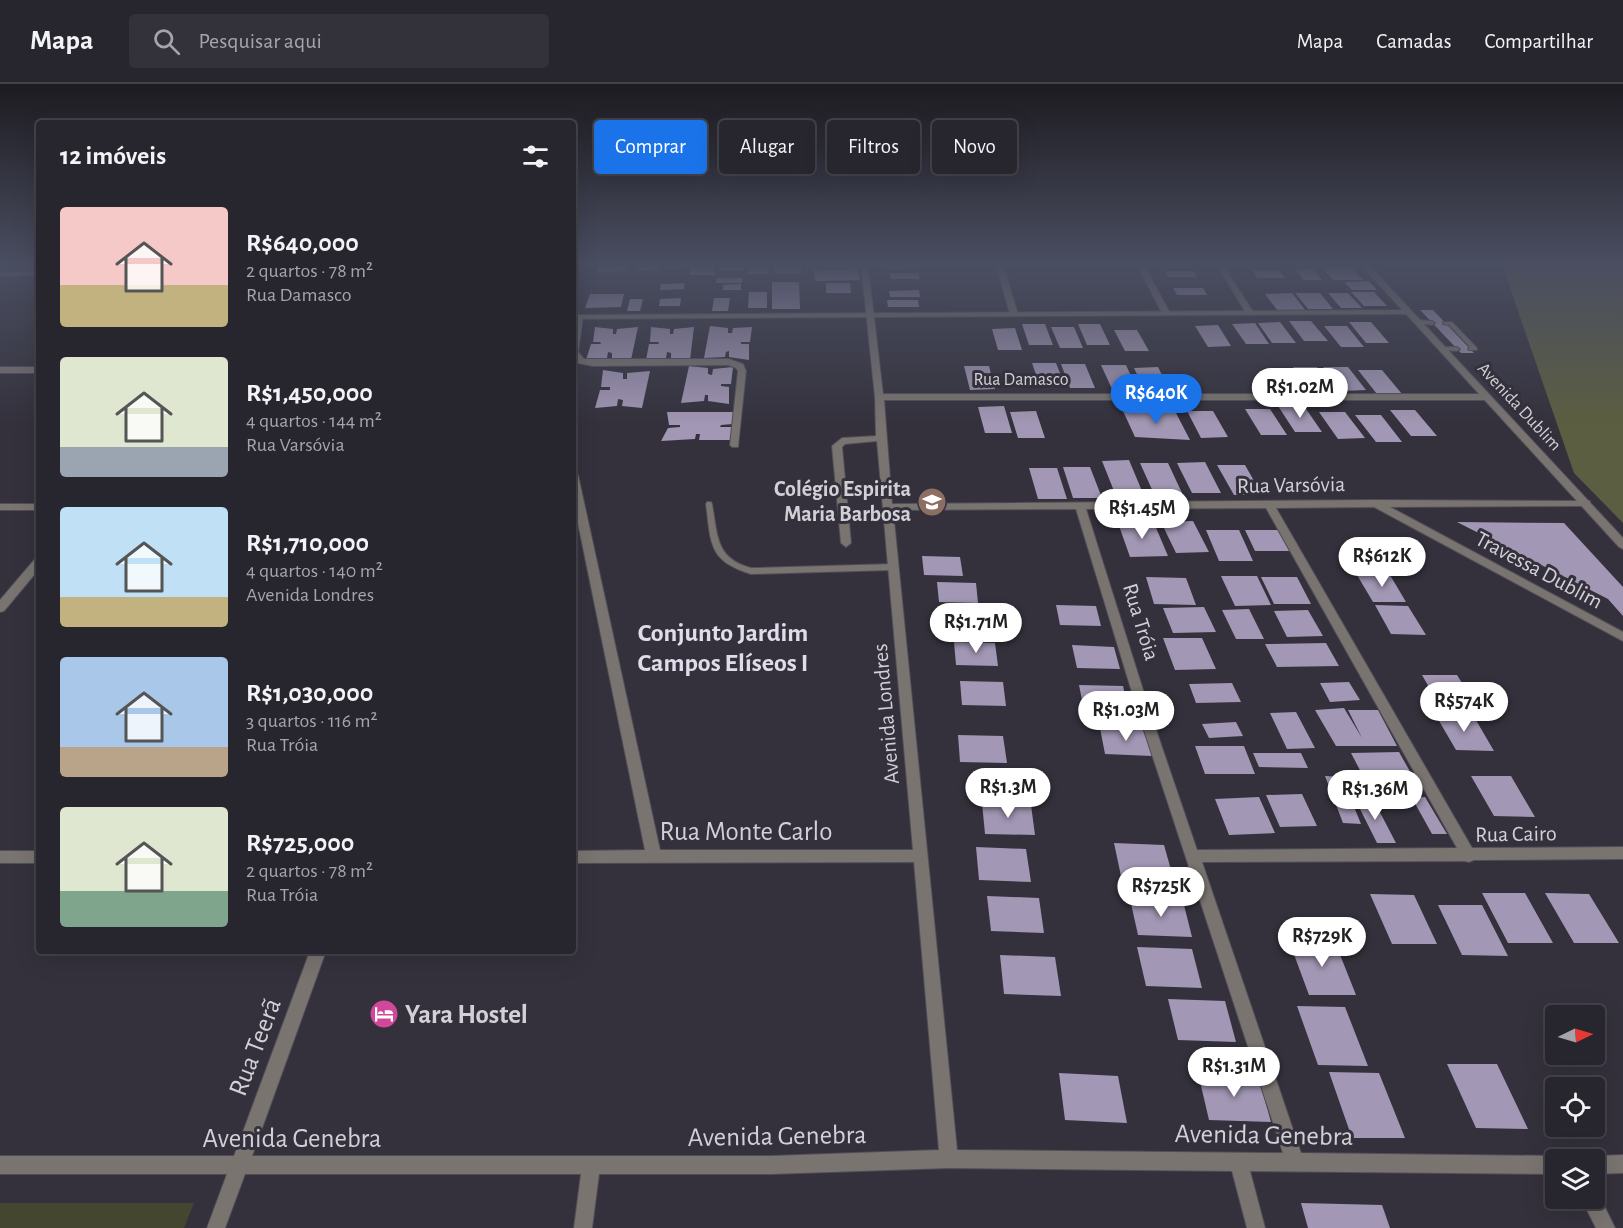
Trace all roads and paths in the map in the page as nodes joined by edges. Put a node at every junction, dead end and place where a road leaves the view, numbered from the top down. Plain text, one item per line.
1 (870, 318) edge
2 (1414, 318) edge
3 (1418, 322) junction
4 (1432, 322) dead end
5 (1445, 323) dead end
6 (1443, 349) junction
7 (1457, 349) dead end
8 (1471, 349) dead end
9 (576, 357) edge
10 (0, 370) edge
11 (36, 370) edge
12 (879, 397) junction
13 (1487, 397) junction
14 (881, 438) junction
15 (735, 445) dead end
16 (576, 489) edge
17 (1373, 503) junction
18 (1586, 503) junction
19 (709, 504) dead end
20 (1269, 505) junction
21 (0, 507) edge
22 (36, 507) edge
23 (888, 507) junction
24 (1080, 507) junction
25 (846, 543) dead end
26 (1623, 545) edge
27 (36, 566) edge
28 (893, 567) junction
29 (0, 608) edge
30 (1623, 637) edge
31 (1623, 853) edge
32 (920, 856) junction
33 (1194, 856) junction
34 (1469, 856) junction
35 (0, 857) edge
36 (36, 857) edge
37 (576, 857) edge
38 (654, 858) junction
39 (317, 954) edge
40 (948, 1159) junction
41 (1238, 1161) junction
42 (1295, 1162) junction
43 (1623, 1164) edge
44 (0, 1165) edge
45 (238, 1165) junction
46 (591, 1165) junction
47 (1545, 1165) edge
48 (1605, 1165) edge
49 (1596, 1209) edge
50 (216, 1228) edge
51 (583, 1228) edge
52 (1256, 1228) edge
53 (1606, 1228) edge

1 - 12 street, Avenida Londres
2 - 3 street, Avenida Dublim
3 - 4 lane
3 - 6 street, Avenida Dublim
5 - 8 lane
6 - 7 lane
6 - 13 street, Avenida Dublim
9 - 15 street
10 - 11 street
12 - 13 street, Rua Damasco
12 - 14 street, Avenida Londres
13 - 18 street, Avenida Dublim
14 - 23 street, Avenida Londres
14 - 25 street
16 - 38 street
17 - 18 street, Rua Varsóvia
17 - 20 street, Rua Varsóvia
17 - 30 street, Travessa Dublim
18 - 26 street, Avenida Dublim
19 - 28 lane
20 - 24 street, Rua Varsóvia
20 - 34 street
21 - 22 street
23 - 24 street, Rua Varsóvia
23 - 28 street, Avenida Londres
24 - 33 street, Rua Tróia
27 - 29 street
28 - 32 street, Avenida Londres
31 - 34 street, Rua Cairo
32 - 38 street, Rua Monte Carlo
32 - 40 street, Avenida Londres
33 - 34 street, Rua Cairo
33 - 42 street, Rua Tróia
35 - 36 street
37 - 38 street, Rua Monte Carlo
39 - 45 street, Rua Teerã
40 - 41 street, Avenida Genebra
40 - 46 street, Avenida Genebra
41 - 42 street, Avenida Genebra
41 - 52 street
42 - 47 street, Avenida Genebra
43 - 48 street
44 - 45 street, Avenida Genebra
45 - 46 street, Avenida Genebra
45 - 50 street, Rua Teerã
46 - 51 street
49 - 53 street

